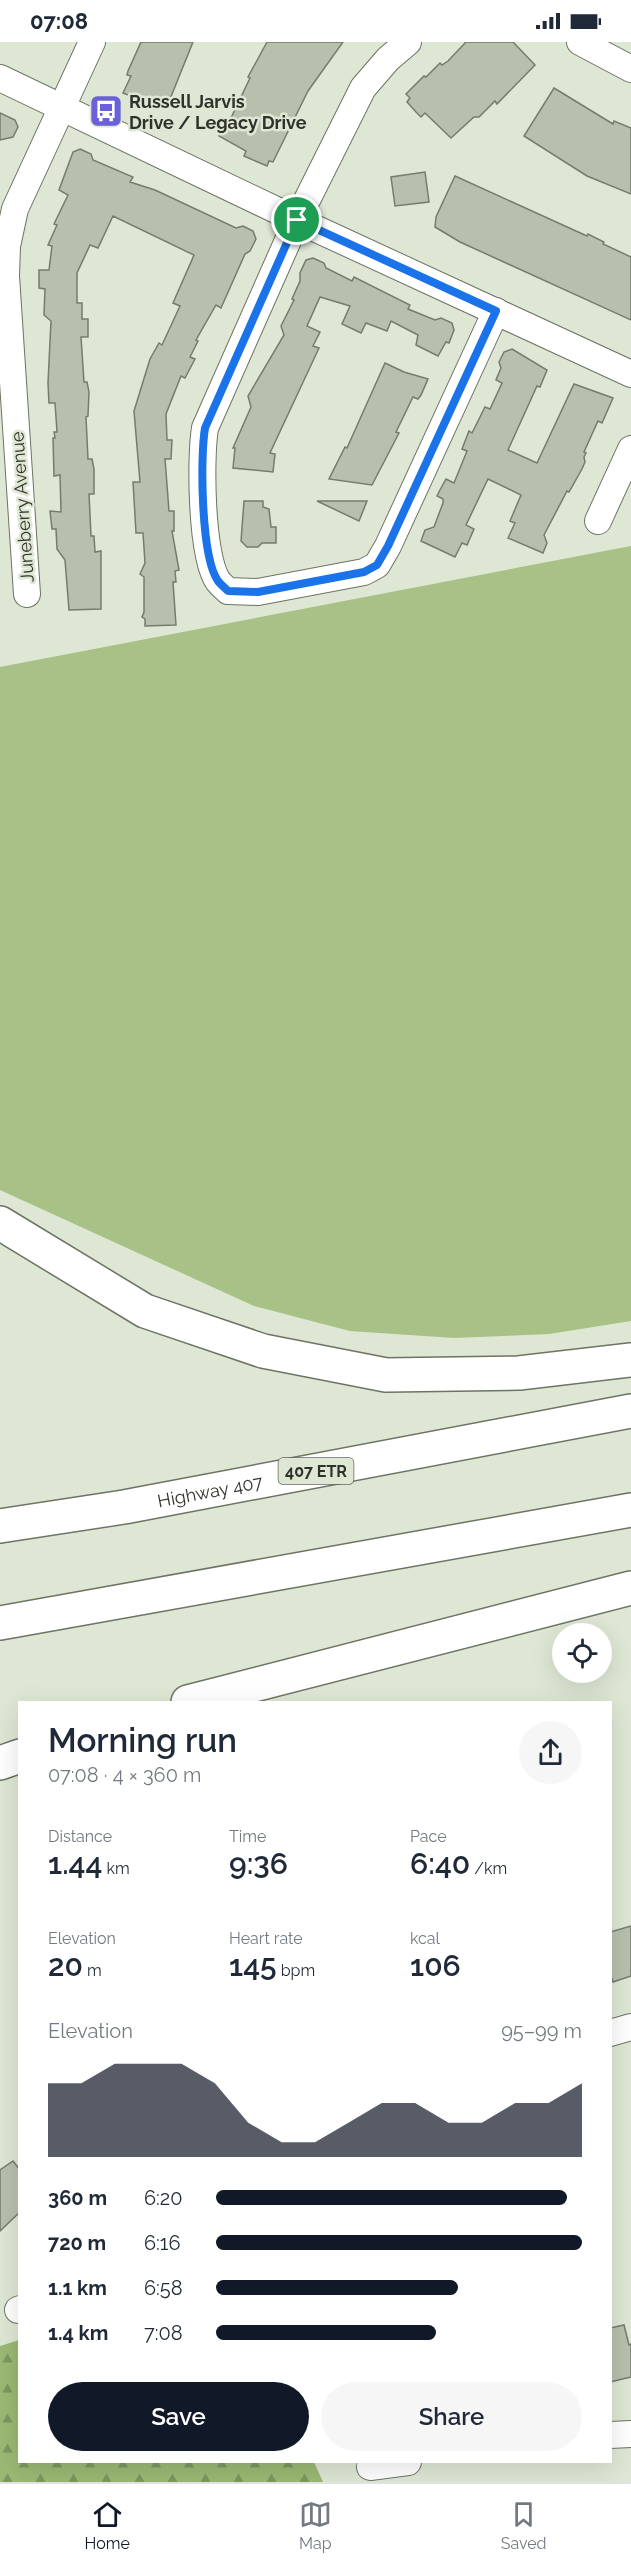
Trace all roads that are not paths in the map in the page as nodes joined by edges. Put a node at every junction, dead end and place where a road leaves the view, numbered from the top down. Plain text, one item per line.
1 (92, 42) edge
2 (408, 42) edge
3 (580, 42) edge
4 (631, 69) edge
5 (0, 78) edge
6 (62, 107) junction
7 (297, 220) junction
8 (3, 246) edge
9 (496, 311) junction
10 (631, 374) edge
11 (631, 449) edge
12 (598, 520) dead end
13 (27, 594) dead end
14 (0, 1223) edge
15 (631, 1360) edge
16 (631, 1411) edge
17 (631, 1510) edge
18 (0, 1526) edge
19 (631, 1588) edge
20 (0, 1623) edge
21 (192, 1701) edge
22 (18, 1757) edge
23 (0, 1763) edge
24 (631, 2027) edge
25 (612, 2032) edge
26 (631, 2434) edge
27 (612, 2435) edge
28 (403, 2463) edge
29 (370, 2470) edge

1 - 6 street, Juneberry Avenue
2 - 7 street
3 - 4 street
5 - 6 street
6 - 7 street
6 - 8 street, Juneberry Avenue
7 - 9 street
7 - 9 street
8 - 13 street, Juneberry Avenue
9 - 10 street
11 - 12 street
14 - 15 highway
16 - 18 highway, Highway 407 / 407 ETR
17 - 20 highway
19 - 21 highway
22 - 23 highway
24 - 25 street
26 - 27 street
28 - 29 street

